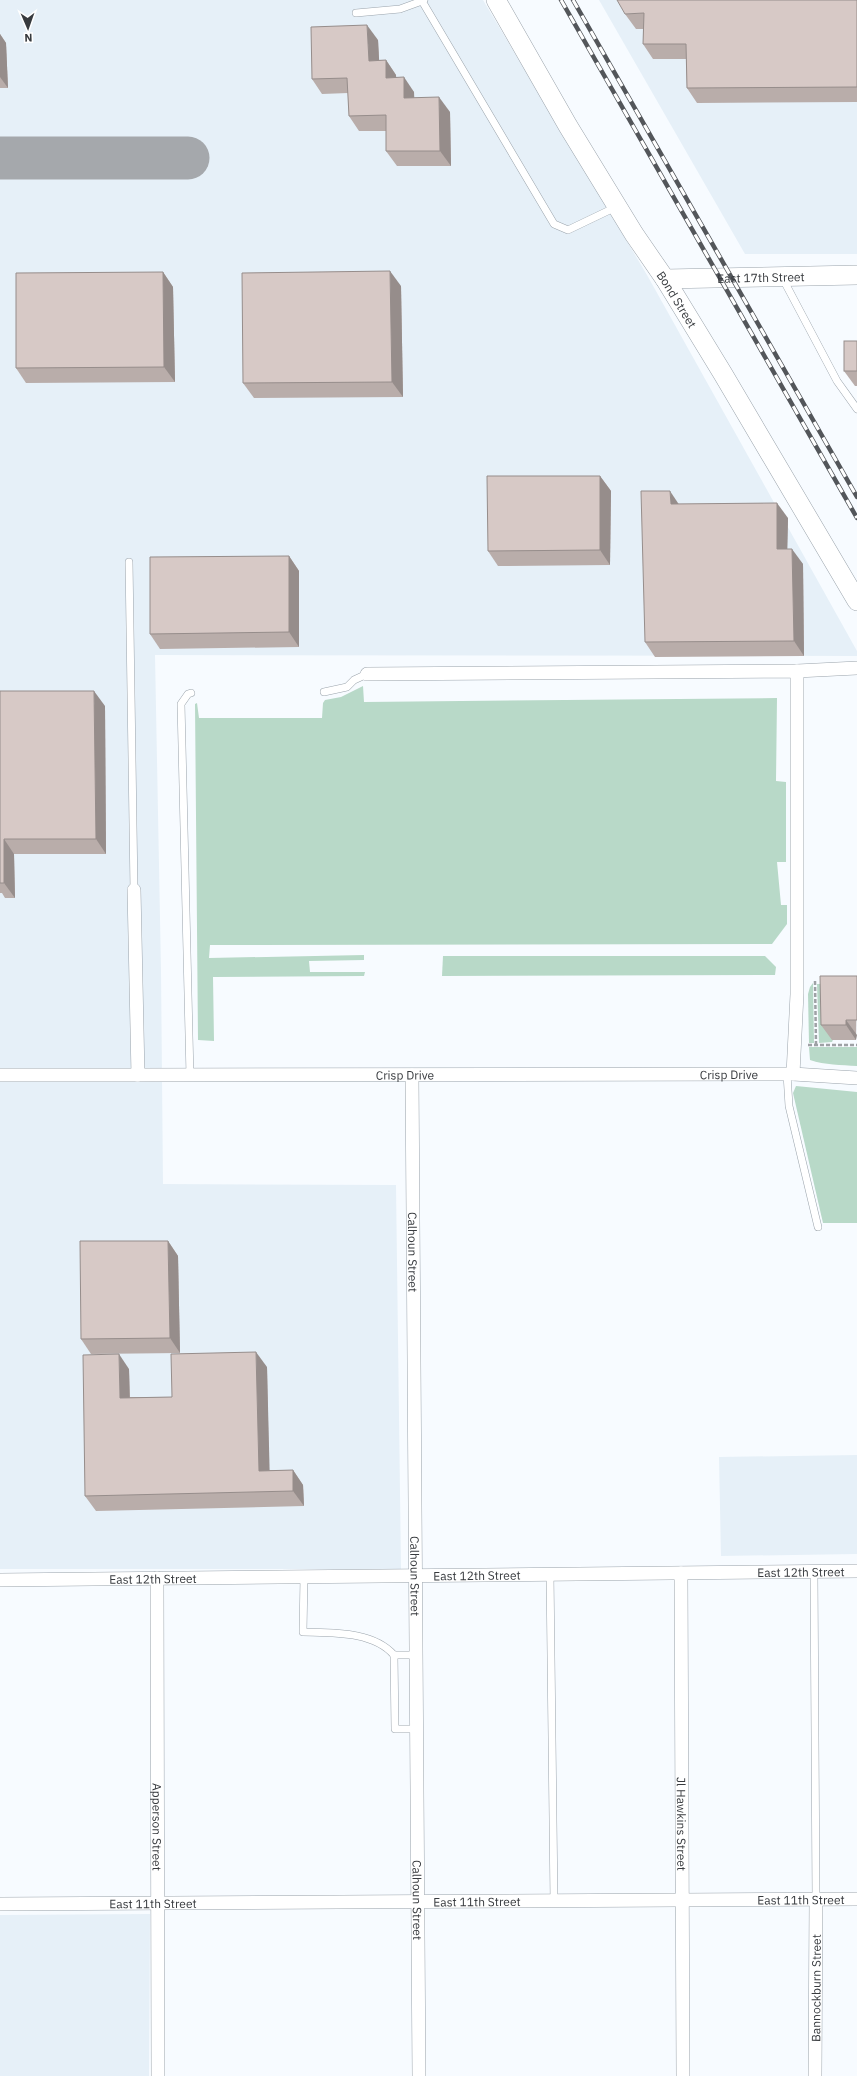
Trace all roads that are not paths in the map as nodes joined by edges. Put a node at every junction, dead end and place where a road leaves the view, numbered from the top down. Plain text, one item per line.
1 (496, 0) edge
2 (423, 1) edge
3 (356, 13) dead end
4 (617, 206) junction
5 (857, 274) edge
6 (782, 275) junction
7 (665, 279) junction
8 (857, 409) edge
9 (129, 562) dead end
10 (857, 601) edge
11 (857, 668) edge
12 (797, 671) junction
13 (367, 674) joint
14 (324, 692) dead end
15 (192, 693) dead end
16 (134, 890) joint
17 (790, 1074) junction
18 (138, 1075) junction
19 (412, 1075) junction
20 (0, 1076) edge
21 (190, 1076) junction
22 (857, 1078) edge
23 (818, 1228) dead end
24 (857, 1571) edge
25 (814, 1572) junction
26 (681, 1573) junction
27 (550, 1574) junction
28 (415, 1576) junction
29 (304, 1577) junction
30 (158, 1578) junction
31 (0, 1580) edge
32 (394, 1655) junction
33 (416, 1655) junction
34 (416, 1729) junction
35 (816, 1899) junction
36 (857, 1899) edge
37 (682, 1900) junction
38 (554, 1901) junction
39 (418, 1902) junction
40 (158, 1903) junction
41 (0, 1904) edge
42 (158, 2076) edge
43 (419, 2076) edge
44 (683, 2076) edge
45 (815, 2076) edge

1 - 4 street, Bond Street
2 - 3 lane
2 - 4 lane
4 - 7 street, Bond Street
5 - 6 street, East 17th Street
6 - 7 street, East 17th Street
6 - 8 lane
7 - 10 street, Bond Street
9 - 16 lane
11 - 12 street
12 - 13 street
12 - 17 street
13 - 14 lane
15 - 21 lane
16 - 18 street
17 - 19 street, Crisp Drive
17 - 22 street, Crisp Drive
17 - 23 lane
18 - 20 street, Crisp Drive
18 - 21 street, Crisp Drive
19 - 21 street, Crisp Drive
19 - 28 street, Calhoun Street
24 - 25 street, East 12th Street
25 - 26 street, East 12th Street
25 - 35 lane
26 - 27 street, East 12th Street
26 - 37 street, Jl Hawkins Street
27 - 28 street, East 12th Street
27 - 38 lane
28 - 29 street, East 12th Street
28 - 33 street, Calhoun Street
29 - 30 street, East 12th Street
29 - 32 lane
30 - 31 street, East 12th Street
30 - 40 street, Apperson Street
32 - 33 lane
32 - 34 lane
33 - 34 street, Calhoun Street
34 - 39 street, Calhoun Street
35 - 36 street, East 11th Street
35 - 37 street, East 11th Street
35 - 45 street, Bannockburn Street
37 - 38 street, East 11th Street
37 - 44 street, Jl Hawkins Street
38 - 39 street, East 11th Street
39 - 40 street, East 11th Street
39 - 43 street, Calhoun Street
40 - 41 street, East 11th Street
40 - 42 street, Apperson Street

